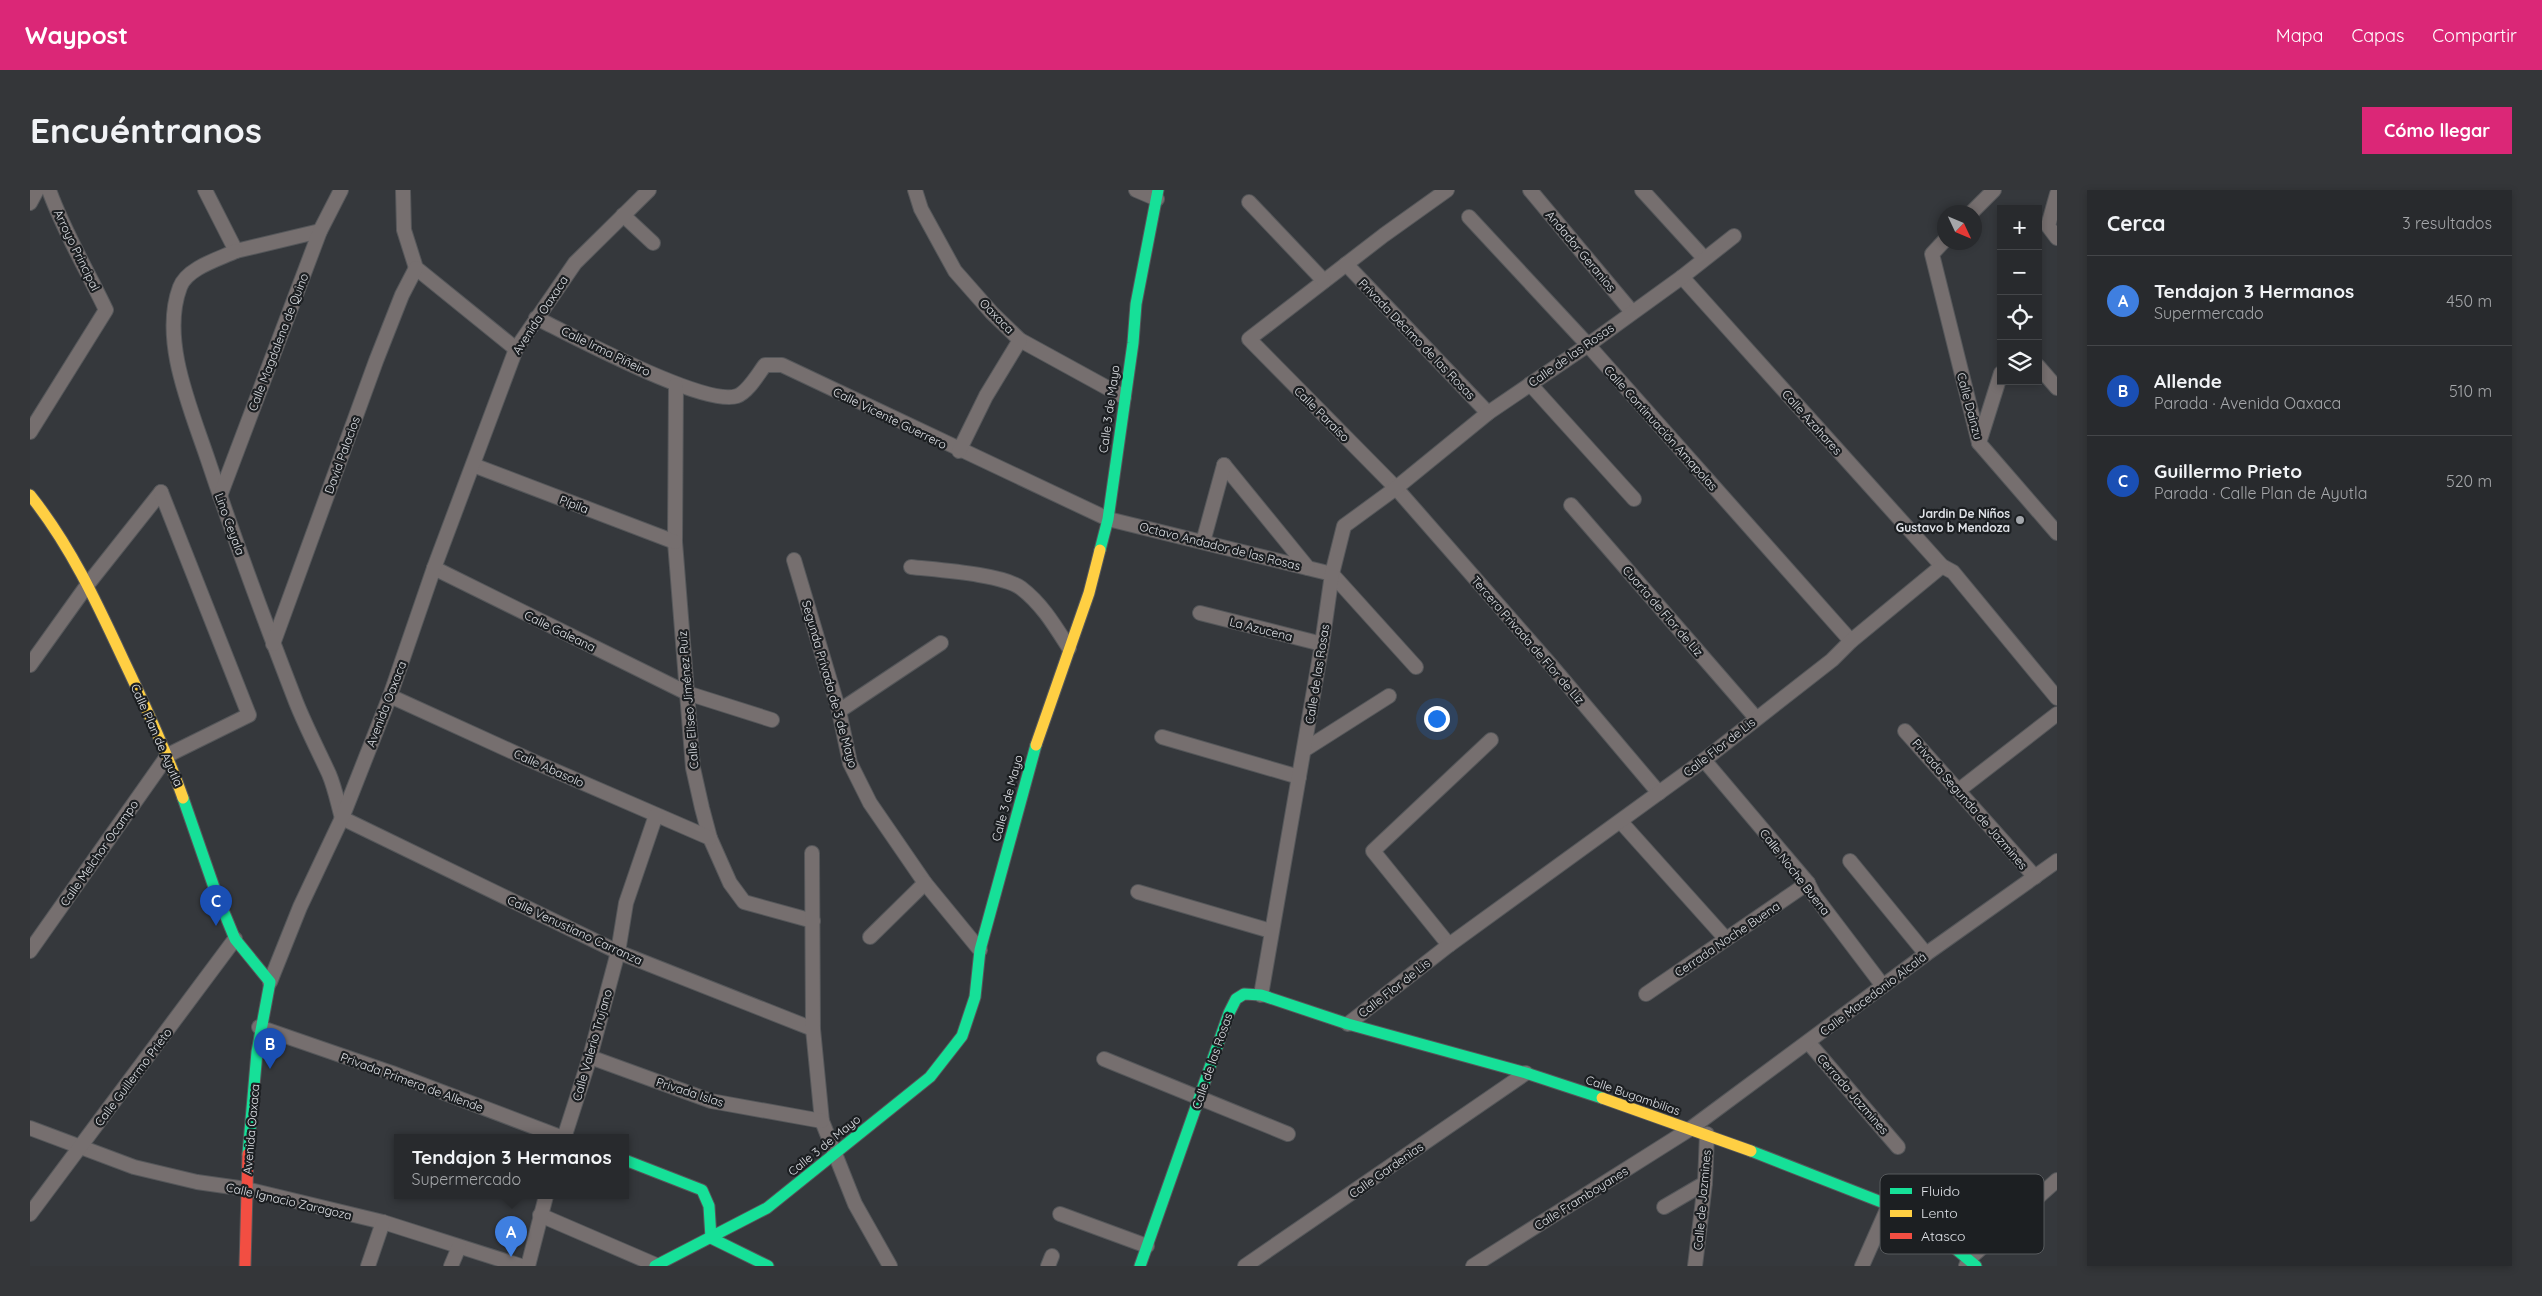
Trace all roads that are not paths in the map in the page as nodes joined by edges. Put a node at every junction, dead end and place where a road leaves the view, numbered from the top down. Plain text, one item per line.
1 (37, 190) edge
2 (49, 190) edge
3 (341, 190) edge
4 (402, 190) edge
5 (649, 190) edge
6 (915, 190) edge
7 (1136, 190) edge
8 (1530, 190) edge
9 (1642, 190) edge
10 (1994, 190) edge
11 (211, 191) edge
12 (1444, 191) edge
13 (1157, 194) edge
14 (2057, 194) edge
15 (1249, 202) dead end
16 (30, 203) edge
17 (1979, 205) edge
18 (623, 215) junction
19 (1469, 217) dead end
20 (320, 231) junction
21 (1734, 236) dead end
22 (2057, 238) edge
23 (653, 243) dead end
24 (1937, 249) edge
25 (236, 251) junction
26 (1704, 258) junction
27 (1346, 264) junction
28 (416, 268) junction
29 (1682, 277) junction
30 (1324, 281) junction
31 (1632, 312) junction
32 (536, 318) junction
33 (1020, 340) junction
34 (1588, 345) junction
35 (516, 349) junction
36 (2042, 371) edge
37 (1530, 384) junction
38 (676, 385) junction
39 (1997, 385) edge
40 (2057, 388) edge
41 (1124, 397) junction
42 (1488, 413) junction
43 (30, 432) edge
44 (1979, 443) junction
45 (959, 450) junction
46 (473, 465) junction
47 (1396, 488) junction
48 (30, 495) edge
49 (220, 496) junction
50 (1634, 499) dead end
51 (1570, 504) dead end
52 (1108, 519) junction
53 (2057, 533) edge
54 (675, 542) junction
55 (1203, 542) junction
56 (794, 560) dead end
57 (1942, 566) junction
58 (911, 567) dead end
59 (434, 568) junction
60 (1308, 568) junction
61 (1332, 574) junction
62 (88, 584) junction
63 (1200, 613) dead end
64 (1851, 640) junction
65 (941, 643) dead end
66 (273, 644) junction
67 (1322, 644) junction
68 (1069, 648) junction
69 (30, 665) edge
70 (1416, 668) dead end
71 (687, 693) junction
72 (390, 696) junction
73 (1389, 696) dead end
74 (2057, 698) edge
75 (839, 711) junction
76 (2057, 714) edge
77 (1756, 718) junction
78 (772, 720) dead end
79 (1905, 731) dead end
80 (1162, 737) dead end
81 (1491, 740) dead end
82 (1304, 750) junction
83 (168, 755) junction
84 (1704, 760) junction
85 (1299, 776) junction
86 (1959, 790) junction
87 (1659, 793) junction
88 (656, 815) junction
89 (342, 818) junction
90 (1621, 822) junction
91 (710, 838) junction
92 (812, 853) dead end
93 (1850, 861) dead end
94 (2057, 861) edge
95 (2035, 877) junction
96 (925, 883) junction
97 (1808, 883) junction
98 (1138, 892) dead end
99 (813, 921) junction
100 (1271, 931) junction
101 (870, 937) dead end
102 (235, 939) junction
103 (1726, 939) junction
104 (1449, 945) junction
105 (980, 950) junction
106 (30, 951) edge
107 (618, 952) junction
108 (1926, 954) junction
109 (270, 982) junction
110 (1883, 986) junction
111 (1646, 994) dead end
112 (1261, 996) junction
113 (1348, 1024) junction
114 (259, 1027) junction
115 (813, 1029) junction
116 (1808, 1042) junction
117 (590, 1057) junction
118 (1104, 1059) dead end
119 (1526, 1073) junction
120 (1199, 1098) junction
121 (822, 1121) junction
122 (30, 1128) edge
123 (1690, 1129) junction
124 (553, 1134) edge
125 (565, 1134) edge
126 (1288, 1134) dead end
127 (1707, 1134) junction
128 (81, 1146) junction
129 (1898, 1147) dead end
130 (834, 1155) junction
131 (629, 1161) edge
132 (2057, 1180) edge
133 (1706, 1183) junction
134 (246, 1189) junction
135 (2044, 1193) edge
136 (545, 1199) edge
137 (1880, 1201) edge
138 (1664, 1207) dead end
139 (30, 1214) edge
140 (540, 1214) junction
141 (1060, 1214) dead end
142 (383, 1222) junction
143 (1880, 1225) edge
144 (711, 1238) junction
145 (1147, 1246) junction
146 (459, 1247) junction
147 (1959, 1254) edge
148 (1980, 1254) edge
149 (1970, 1264) edge
150 (245, 1266) edge
151 (368, 1266) edge
152 (451, 1266) edge
153 (521, 1266) edge
154 (528, 1266) edge
155 (656, 1266) edge
156 (768, 1266) edge
157 (890, 1266) edge
158 (1140, 1266) edge
159 (1245, 1266) edge
160 (1473, 1266) edge
161 (1695, 1266) edge
162 (1862, 1266) edge

1 - 16 street
2 - 43 street, Arroyo Principal
3 - 20 street, Calle Magdalena de Quino
4 - 28 street
5 - 18 street, Avenida Oaxaca
6 - 33 street, Oaxaca
7 - 13 street
8 - 31 street, Andador Geranios
9 - 26 street
10 - 17 street
11 - 25 street
12 - 27 street
13 - 41 street, Calle 3 de Mayo
14 - 22 street
15 - 30 street
18 - 23 street
18 - 32 street, Avenida Oaxaca
19 - 34 street, Calle Continuación Amapolas
20 - 25 street, Lino Ceyala
20 - 49 street, Calle Magdalena de Quino
21 - 26 street, Calle de las Rosas
24 - 44 street, Calle Dainzu
25 - 49 street, Lino Ceyala
26 - 29 street, Calle de las Rosas
27 - 30 street
27 - 42 street, Privada Décimo de las Rosas
28 - 35 street
28 - 66 street, David Palacios
29 - 31 street, Calle de las Rosas
29 - 57 street, Calle Azahares
30 - 47 street, Calle Paraíso
31 - 34 street, Calle de las Rosas
32 - 35 street, Avenida Oaxaca
32 - 38 street, Calle Irma Piñeiro
33 - 41 street, Oaxaca
33 - 45 street
34 - 37 street, Calle de las Rosas
34 - 64 street, Calle Continuación Amapolas
35 - 46 street, Avenida Oaxaca
36 - 40 street
37 - 42 street, Calle de las Rosas
37 - 50 street
38 - 45 street, Calle Vicente Guerrero
38 - 54 street, Calle Elíseo Jiménez Ruiz
39 - 44 street
41 - 52 street, Calle 3 de Mayo
42 - 47 street, Calle de las Rosas
44 - 53 street, Calle Dainzu
45 - 52 street, Calle Vicente Guerrero
46 - 54 street, Pípila
46 - 59 street, Avenida Oaxaca
47 - 61 street, Calle de las Rosas
47 - 87 street, Tercera Privada de Flor de Liz
48 - 62 street, Calle Plan de Ayutla
49 - 66 street, Lino Ceyala
51 - 77 street, Cuarta de Flor de Liz
52 - 55 street, Octavo Andador de las Rosas
52 - 68 street, Calle 3 de Mayo
54 - 71 street, Calle Elíseo Jiménez Ruiz
55 - 60 street, Octavo Andador de las Rosas
55 - 60 street
56 - 75 street, Segunda Privada de 3 de Mayo
57 - 64 street, Calle Flor de Lis
57 - 74 street
58 - 68 street
59 - 71 street, Calle Galeana
59 - 72 street, Avenida Oaxaca
60 - 61 street, Octavo Andador de las Rosas
61 - 67 street, Calle de las Rosas
61 - 70 street
62 - 69 street
62 - 83 street, Calle Plan de Ayutla
62 - 83 street
63 - 67 street, La Azucena
64 - 77 street, Calle Flor de Lis
65 - 75 street
66 - 89 street, Lino Ceyala
67 - 82 street, Calle de las Rosas
68 - 105 street, Calle 3 de Mayo
71 - 78 street, Calle Galeana
71 - 91 street, Calle Elíseo Jiménez Ruiz
72 - 88 street, Calle Abasolo
72 - 89 street, Avenida Oaxaca
73 - 82 street
75 - 96 street, Segunda Privada de 3 de Mayo
76 - 86 street
77 - 84 street, Calle Flor de Lis
79 - 86 street, Privada Segunda de Jazmines
80 - 85 street
81 - 104 street
82 - 85 street, Calle de las Rosas
83 - 102 street, Calle Plan de Ayutla
83 - 106 street, Calle Melchor Ocampo
84 - 87 street, Calle Flor de Lis
84 - 97 street, Calle Noche Buena
85 - 100 street, Calle de las Rosas
86 - 95 street, Privada Segunda de Jazmines
87 - 90 street, Calle Flor de Lis
88 - 91 street, Calle Abasolo
88 - 107 street, Calle Valerio Trujano
89 - 107 street, Calle Venustiano Carranza
89 - 109 street, Avenida Oaxaca
90 - 103 street
90 - 104 street, Calle Flor de Lis
91 - 99 street, Calle Elíseo Jiménez Ruiz
92 - 99 street
93 - 108 street
94 - 95 street, Calle Macedonio Alcalá
95 - 108 street, Calle Macedonio Alcalá
96 - 101 street
96 - 105 street, Segunda Privada de 3 de Mayo
97 - 103 street, Cerrada Noche Buena
97 - 110 street, Calle Noche Buena
98 - 100 street
99 - 115 street
100 - 112 street, Calle de las Rosas
102 - 109 street, Calle Plan de Ayutla
102 - 128 street, Calle Guillermo Prieto
103 - 111 street, Cerrada Noche Buena
104 - 113 street, Calle Flor de Lis
105 - 130 street, Calle 3 de Mayo
107 - 115 street, Calle Venustiano Carranza
107 - 117 street, Calle Valerio Trujano
108 - 110 street, Calle Macedonio Alcalá
109 - 114 street, Avenida Oaxaca
110 - 116 street, Calle Macedonio Alcalá
112 - 113 street, Calle Bugambilias
112 - 120 street, Calle de las Rosas
113 - 119 street, Calle Bugambilias
114 - 124 street, Privada Primera de Allende
114 - 134 street, Avenida Oaxaca
115 - 121 street
116 - 123 street, Calle Macedonio Alcalá
116 - 129 street, Cerrada Jazmines
117 - 121 street, Privada Islas
117 - 125 street, Calle Valerio Trujano
118 - 120 street
119 - 123 street, Calle Bugambilias
119 - 159 street, Calle Gardenias
120 - 126 street
120 - 145 street, Calle de las Rosas
121 - 130 street
122 - 128 street, Calle Ignacio Zaragoza
123 - 127 street, Calle Bugambilias
123 - 160 street, Calle Framboyanes
127 - 133 street, Calle de Jazmines
127 - 137 street, Calle Bugambilias
128 - 134 street, Calle Ignacio Zaragoza
128 - 139 street, Calle Guillermo Prieto
130 - 144 street, Calle 3 de Mayo
130 - 157 street
131 - 144 street
132 - 135 street
133 - 138 street
133 - 161 street, Calle de Jazmines
134 - 142 street, Calle Ignacio Zaragoza
134 - 150 street, Avenida Oaxaca
136 - 140 street
140 - 154 street
140 - 155 street
141 - 145 street
142 - 146 street, Calle Ignacio Zaragoza
142 - 151 street
143 - 162 street
144 - 155 street, Calle 3 de Mayo
144 - 156 street
145 - 158 street, Calle de las Rosas
146 - 152 street
146 - 153 street, Calle Ignacio Zaragoza
147 - 149 street, Calle Bugambilias
148 - 149 street

